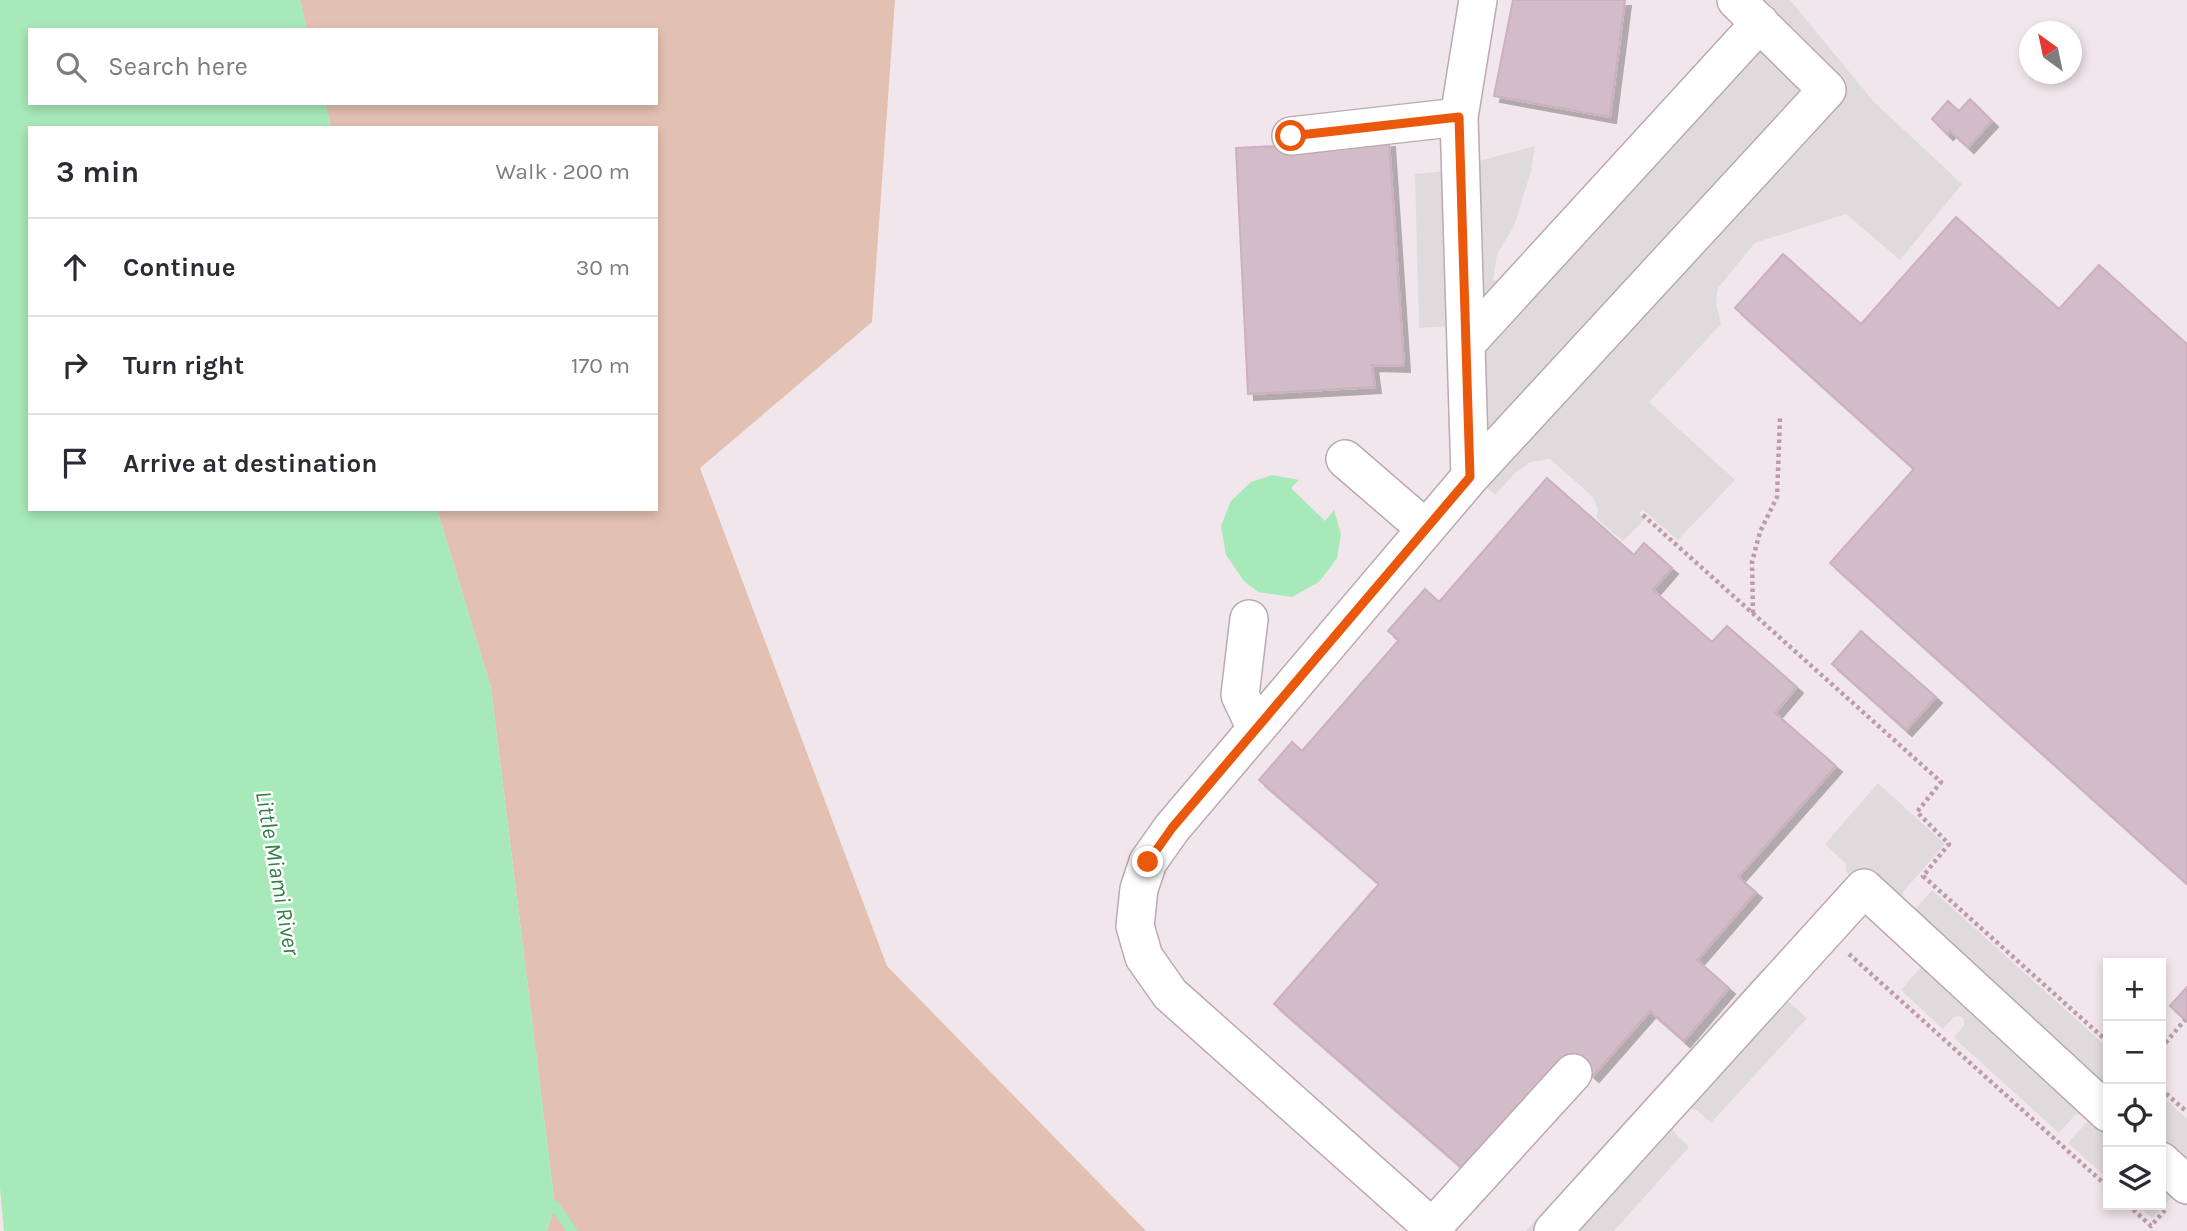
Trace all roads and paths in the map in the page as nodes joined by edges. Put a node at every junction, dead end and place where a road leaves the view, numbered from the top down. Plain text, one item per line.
1 (1478, 0) edge
2 (1748, 12) edge
3 (1459, 117) junction
4 (1291, 136) dead end
5 (1466, 344) junction
6 (1780, 418) dead end
7 (1345, 459) dead end
8 (1470, 477) junction
9 (1643, 515) dead end
10 (1426, 529) junction
11 (1754, 614) junction
12 (1249, 619) dead end
13 (1256, 729) junction
14 (1825, 932) junction
15 (2185, 1020) edge
16 (2103, 1038) edge
17 (2166, 1042) edge
18 (1573, 1073) dead end
19 (2166, 1093) edge
20 (2103, 1108) edge
21 (2187, 1112) edge
22 (2166, 1172) edge
23 (2103, 1182) edge
24 (2177, 1196) edge
25 (2133, 1210) edge
26 (2165, 1210) edge
27 (1434, 1229) edge
28 (1553, 1231) edge

1 - 3 lane
2 - 5 lane
2 - 8 lane
3 - 4 lane
3 - 5 lane
5 - 8 lane
6 - 11 path
7 - 10 lane
8 - 10 lane
9 - 11 path
10 - 13 lane
11 - 16 path
12 - 13 lane
13 - 27 lane
14 - 20 lane
14 - 23 path
14 - 28 lane
15 - 17 path
18 - 27 lane
19 - 21 path
22 - 24 lane
25 - 26 path

